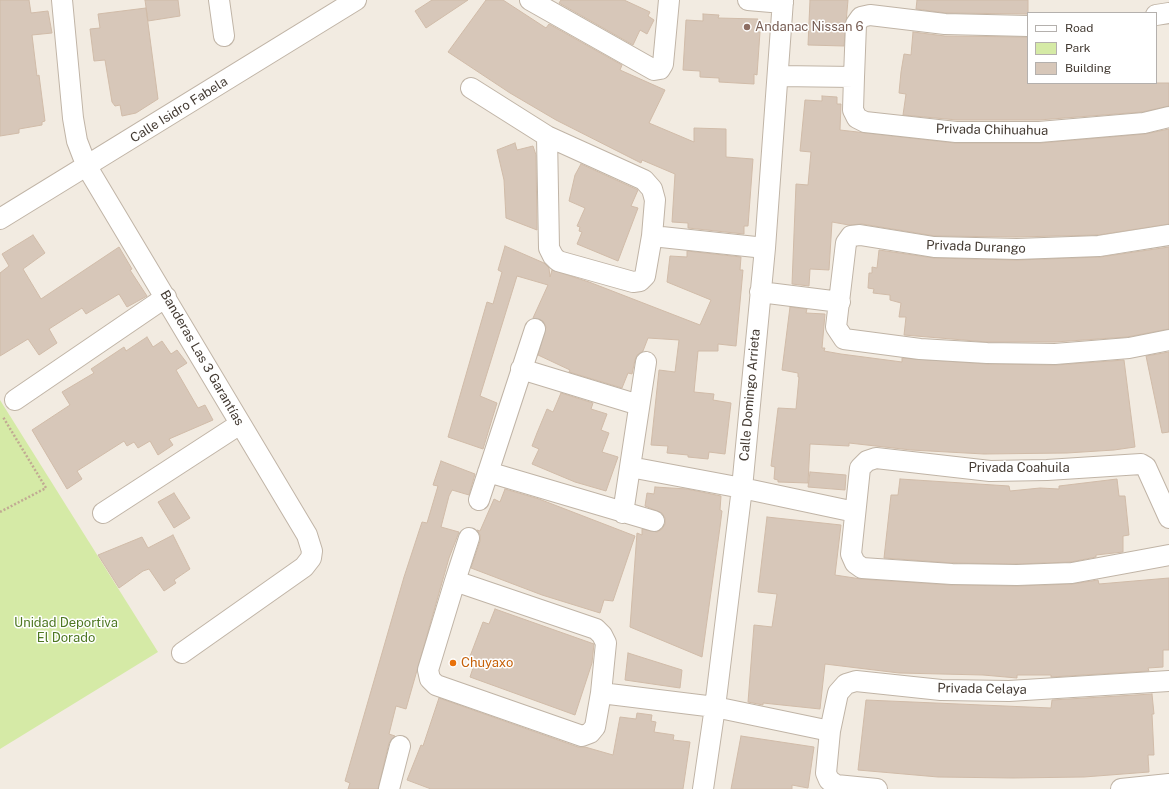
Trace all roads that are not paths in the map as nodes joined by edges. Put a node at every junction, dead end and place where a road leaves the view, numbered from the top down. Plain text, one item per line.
1 (62, 0) edge
2 (219, 0) edge
3 (356, 0) edge
4 (530, 0) edge
5 (669, 0) edge
6 (748, 0) edge
7 (783, 1) edge
8 (1169, 13) edge
9 (1157, 15) edge
10 (1027, 26) edge
11 (224, 36) dead end
12 (778, 76) junction
13 (854, 77) junction
14 (471, 88) dead end
15 (1169, 117) edge
16 (547, 136) junction
17 (87, 167) junction
18 (0, 219) edge
19 (1169, 235) edge
20 (652, 236) junction
21 (764, 248) junction
22 (760, 292) junction
23 (166, 297) junction
24 (840, 302) junction
25 (535, 329) dead end
26 (1169, 340) edge
27 (646, 362) dead end
28 (521, 369) junction
29 (15, 400) dead end
30 (639, 405) junction
31 (240, 424) junction
32 (630, 467) junction
33 (488, 472) junction
34 (742, 488) junction
35 (478, 500) dead end
36 (855, 512) junction
37 (104, 513) dead end
38 (623, 513) junction
39 (1169, 518) edge
40 (654, 521) dead end
41 (469, 538) dead end
42 (1169, 555) edge
43 (455, 581) junction
44 (182, 653) dead end
45 (1169, 681) edge
46 (601, 693) junction
47 (715, 707) junction
48 (830, 731) junction
49 (400, 746) dead end
50 (1169, 784) edge
51 (389, 789) edge
52 (703, 789) edge
53 (877, 789) edge
54 (1121, 789) edge

1 - 17 street, Banderas Las 3 Garantías
2 - 11 street
3 - 17 street, Calle Isidro Fabela
4 - 5 street
6 - 7 street
7 - 12 street, Calle Domingo Arrieta
8 - 9 street
10 - 13 street, Privada Chihuahua
12 - 13 street
12 - 21 street, Calle Domingo Arrieta
13 - 15 street, Privada Chihuahua
14 - 16 street
16 - 20 street
16 - 20 street
17 - 18 street, Calle Isidro Fabela
17 - 23 street, Banderas Las 3 Garantías
19 - 24 street, Privada Durango
20 - 21 street
21 - 22 street, Calle Domingo Arrieta
22 - 24 street
22 - 34 street, Calle Domingo Arrieta
23 - 29 street
23 - 31 street, Banderas Las 3 Garantías
24 - 26 street, Privada Durango
25 - 28 street
27 - 30 street
28 - 30 street
28 - 33 street
30 - 32 street
31 - 37 street
31 - 44 street, Banderas Las 3 Garantías
32 - 34 street
32 - 38 street
33 - 35 street
33 - 38 street
34 - 36 street
34 - 47 street, Calle Domingo Arrieta
36 - 39 street, Privada Coahuila
36 - 42 street, Privada Coahuila
38 - 40 street
41 - 43 street
43 - 46 street
43 - 46 street
45 - 48 street, Privada Celaya
46 - 47 street
47 - 48 street
47 - 52 street, Calle Domingo Arrieta
48 - 53 street, Privada Celaya
49 - 51 street
50 - 54 street

